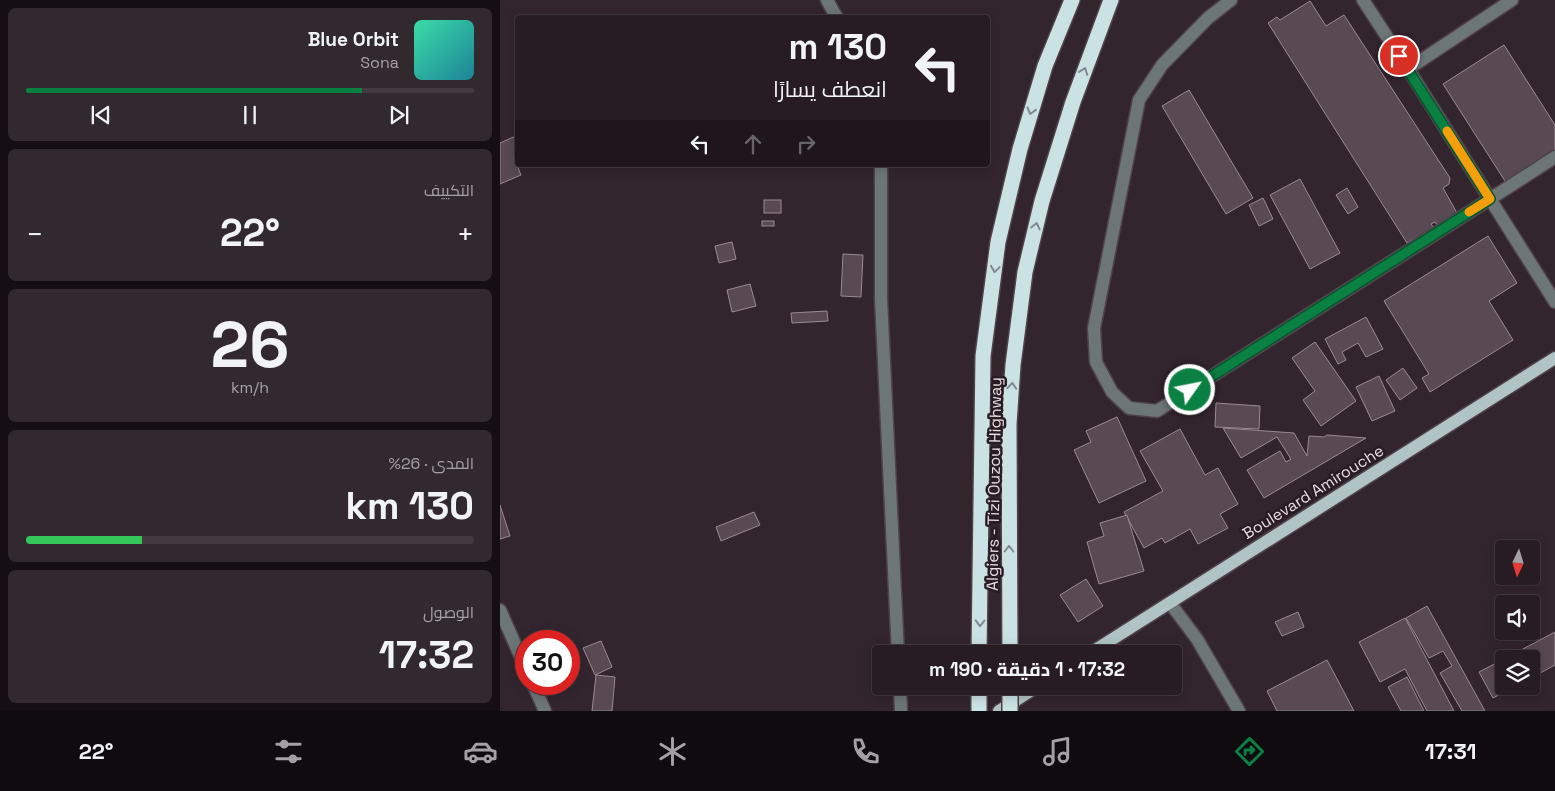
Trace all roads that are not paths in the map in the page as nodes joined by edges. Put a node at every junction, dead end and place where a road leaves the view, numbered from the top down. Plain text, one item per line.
1 (827, 0) edge
2 (1072, 0) edge
3 (1111, 0) edge
4 (1231, 0) edge
5 (1363, 0) edge
6 (1512, 0) edge
7 (835, 15) edge
8 (1408, 69) junction
9 (1555, 157) edge
10 (881, 167) edge
11 (1490, 199) junction
12 (1555, 302) edge
13 (1555, 358) edge
14 (1170, 602) junction
15 (500, 610) edge
16 (515, 644) edge
17 (898, 645) edge
18 (979, 645) edge
19 (1010, 645) edge
20 (1103, 645) edge
21 (538, 695) edge
22 (900, 695) edge
23 (979, 695) edge
24 (1010, 695) edge
25 (1024, 695) edge
26 (545, 711) edge
27 (901, 711) edge
28 (979, 711) edge
29 (999, 711) edge
30 (1010, 711) edge
31 (1239, 711) edge

1 - 7 street
2 -> 18 highway, Algiers - Tizi Ouzou Highway
19 -> 3 highway, Algiers - Tizi Ouzou Highway
4 - 11 street
5 - 8 street
6 - 8 street
8 - 11 street
9 - 11 street
10 - 17 street
11 - 12 street
13 - 14 main road, Boulevard Amirouche
14 - 20 main road, Boulevard Amirouche
14 - 31 street
15 - 16 street
21 - 26 street
22 - 27 street
23 - 28 highway
24 - 30 highway, bridge
25 - 29 main road

